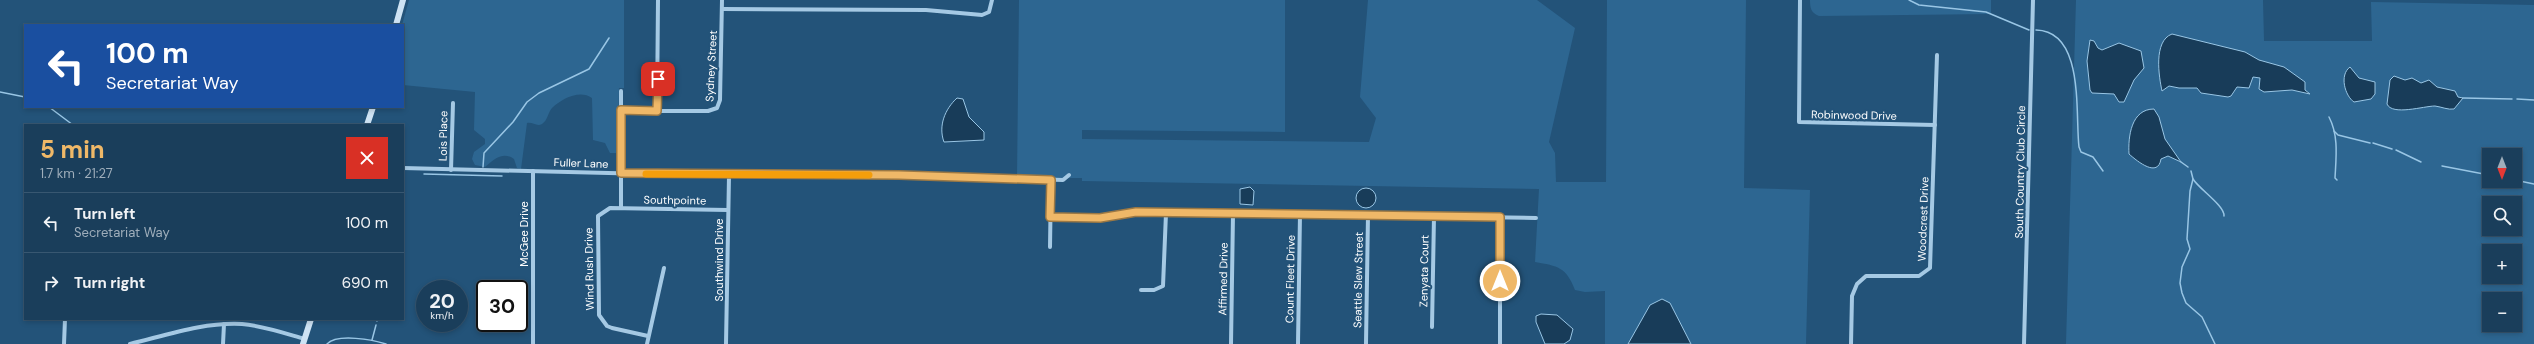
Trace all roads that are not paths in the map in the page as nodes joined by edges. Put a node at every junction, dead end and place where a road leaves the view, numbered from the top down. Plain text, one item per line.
1 (403, 0) edge
2 (658, 0) edge
3 (722, 0) edge
4 (992, 0) edge
5 (1800, 0) edge
6 (2033, 0) edge
7 (722, 9) junction
8 (396, 24) edge
9 (1938, 55) dead end
10 (621, 92) dead end
11 (453, 103) dead end
12 (372, 108) edge
13 (621, 110) junction
14 (657, 111) junction
15 (367, 124) edge
16 (1935, 125) junction
17 (404, 168) edge
18 (451, 170) junction
19 (533, 171) junction
20 (621, 173) junction
21 (1069, 175) dead end
22 (729, 176) junction
23 (1051, 180) junction
24 (621, 208) junction
25 (728, 210) junction
26 (1166, 213) junction
27 (1233, 214) junction
28 (1300, 214) junction
29 (1368, 215) junction
30 (1434, 216) junction
31 (1050, 217) junction
32 (1500, 217) junction
33 (1536, 218) dead end
34 (1050, 247) dead end
35 (664, 268) dead end
36 (1141, 290) dead end
37 (65, 320) edge
38 (310, 320) edge
39 (224, 324) junction
40 (1432, 327) dead end
41 (648, 336) junction
42 (305, 343) edge
43 (64, 344) edge
44 (131, 344) edge
45 (223, 344) edge
46 (533, 344) edge
47 (647, 344) edge
48 (726, 344) edge
49 (1231, 344) edge
50 (1298, 344) edge
51 (1366, 344) edge
52 (1500, 344) edge
53 (1851, 344) edge
54 (2024, 344) edge

1 - 8 main road
2 - 14 street
3 - 7 street, Sydney Street
4 - 7 street
5 - 16 street, Robinwood Drive
6 - 54 street, South Country Club Circle
7 - 14 street, Sydney Street
9 - 16 street, Woodcrest Drive
10 - 13 street
11 - 18 street, Lois Place
12 - 15 main road
13 - 14 street, Sydney Street
13 - 20 street
16 - 53 street, Woodcrest Drive
17 - 18 street, Fuller Lane
18 - 19 street, Fuller Lane
19 - 20 street, Fuller Lane
19 - 46 street, McGee Drive
20 - 22 street, Fuller Lane
20 - 24 street
21 - 23 street, Fuller Lane
22 - 23 street, Fuller Lane
22 - 25 street, Southwind Drive
23 - 31 street
24 - 25 street, Southpointe
24 - 41 street, Wind Rush Drive
25 - 48 street, Southwind Drive
26 - 27 street
26 - 31 street
26 - 36 street
27 - 28 street
27 - 49 street, Affirmed Drive
28 - 29 street
28 - 50 street, Count Fleet Drive
29 - 30 street
29 - 51 street, Seattle Slew Street
30 - 32 street
30 - 40 street, Zenyata Court
31 - 34 street
32 - 33 street
32 - 52 street
35 - 41 street
37 - 43 street
38 - 42 main road
39 - 42 street
39 - 44 street
39 - 45 street
41 - 47 street

